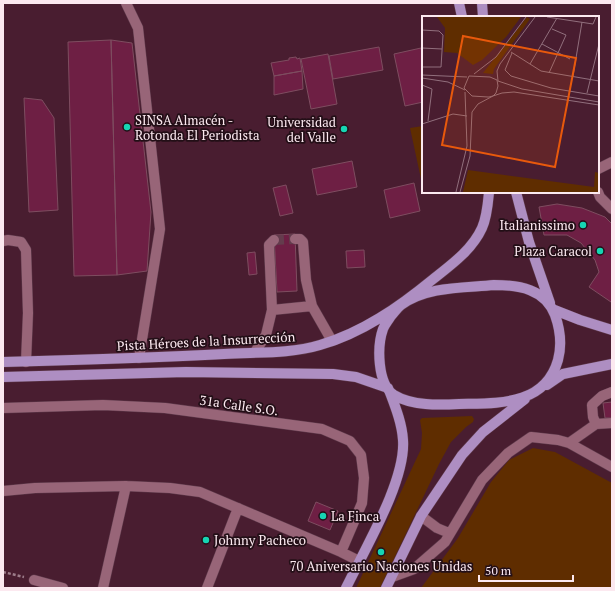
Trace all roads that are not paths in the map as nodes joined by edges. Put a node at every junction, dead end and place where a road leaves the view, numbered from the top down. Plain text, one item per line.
1 (126, 3) edge
2 (459, 3) edge
3 (482, 3) edge
4 (462, 16) edge
5 (483, 16) edge
6 (612, 162) edge
7 (599, 168) edge
8 (488, 193) edge
9 (516, 193) edge
10 (598, 193) edge
11 (612, 208) edge
12 (295, 239) dead end
13 (274, 240) dead end
14 (3, 241) edge
15 (312, 306) junction
16 (400, 306) junction
17 (552, 309) junction
18 (272, 310) junction
19 (612, 330) edge
20 (332, 341) junction
21 (255, 352) junction
22 (139, 358) junction
23 (3, 362) edge
24 (26, 362) junction
25 (612, 364) edge
26 (3, 377) edge
27 (388, 388) junction
28 (612, 392) edge
29 (533, 393) junction
30 (3, 408) edge
31 (612, 423) edge
32 (596, 424) junction
33 (569, 442) junction
34 (612, 467) edge
35 (126, 486) junction
36 (3, 491) edge
37 (238, 508) junction
38 (421, 516) junction
39 (449, 533) junction
40 (341, 552) junction
41 (359, 561) junction
42 (392, 577) junction
43 (34, 580) road end
44 (62, 588) edge
45 (102, 588) edge
46 (207, 588) edge
47 (346, 588) edge
48 (386, 588) edge

1 - 22 street
2 - 4 main road
3 - 5 main road
6 - 7 street
8 - 16 main road
9 - 17 main road
10 - 11 street
12 - 15 street
13 - 18 street
14 - 24 street
15 - 18 street
15 - 20 street
16 - 17 main road
16 - 20 main road, Pista Héroes de la Insurrección
16 - 27 main road
17 - 19 main road
17 - 29 main road
18 - 21 street
20 - 21 main road, Pista Héroes de la Insurrección
21 - 22 main road, Pista Héroes de la Insurrección
22 - 24 main road, Pista Héroes de la Insurrección
23 - 24 main road, Pista Héroes de la Insurrección
25 - 29 main road
26 - 27 main road
27 - 29 main road
27 - 41 main road
28 - 32 street
29 - 38 main road
30 - 40 street, 31a Calle S.O.
31 - 32 street
32 - 33 street
33 - 34 street
33 - 39 street
35 - 36 street
35 - 37 street
35 - 45 street
37 - 40 street
37 - 46 street
38 - 39 street
38 - 42 main road
39 - 42 street
40 - 41 street
41 - 47 main road
42 - 48 main road
43 - 44 street

